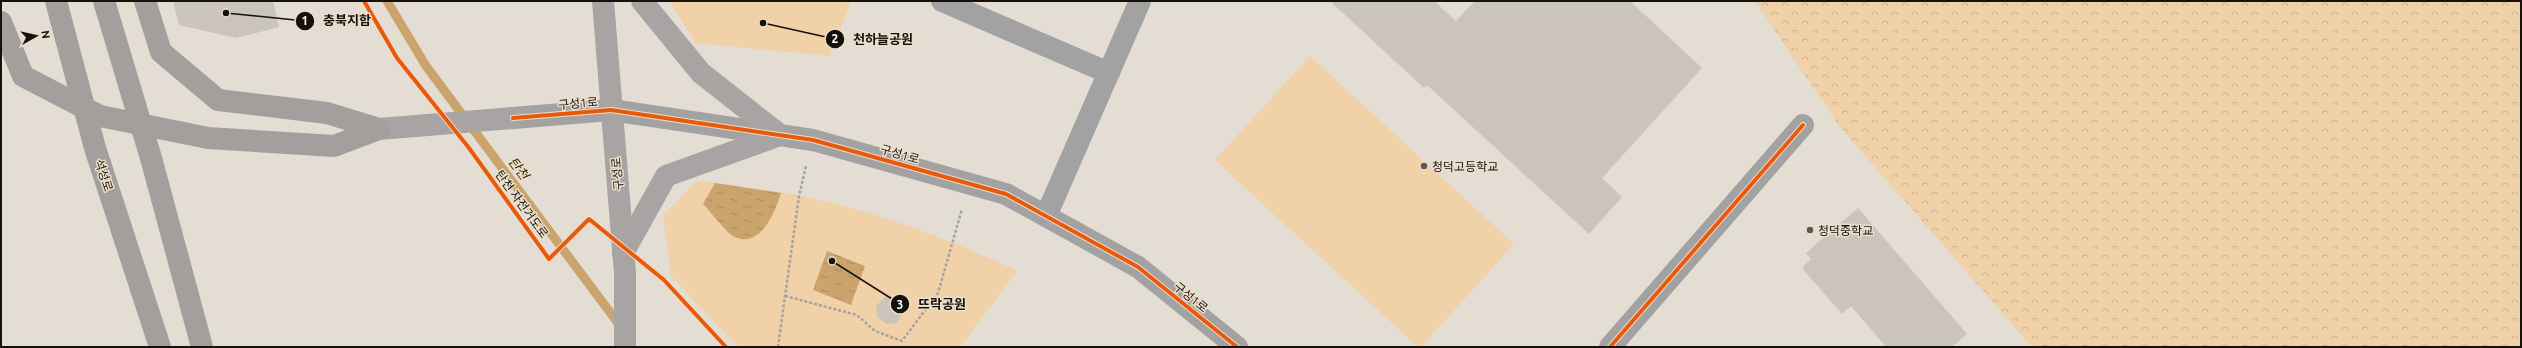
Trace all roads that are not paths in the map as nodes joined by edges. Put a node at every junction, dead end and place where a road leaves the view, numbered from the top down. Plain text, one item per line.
1 (104, 1) edge
2 (145, 1) edge
3 (603, 1) edge
4 (642, 1) edge
5 (942, 1) edge
6 (1140, 1) edge
7 (969, 6) edge
8 (59, 9) edge
9 (1, 22) edge
10 (1108, 73) junction
11 (611, 110) junction
12 (513, 118) joint
13 (1803, 125) dead end
14 (379, 129) junction
15 (780, 135) junction
16 (1046, 216) junction
17 (624, 263) junction
18 (1232, 346) edge
19 (160, 347) edge
20 (202, 347) edge
21 (625, 347) edge
22 (1610, 347) edge

1 - 20 highway
2 - 14 highway
3 - 11 main road, 구성로
4 - 15 main road
5 - 7 street
6 - 10 street
7 - 10 street
8 - 19 highway, 석성로
9 - 14 highway
10 - 16 street
11 - 12 street, 구성1로
11 - 15 street, 구성1로
11 - 17 main road, 구성로
12 - 14 main road
13 - 22 street
15 - 16 street, 구성1로
15 - 17 main road
16 - 18 street, 구성1로
17 - 21 main road, 구성로

